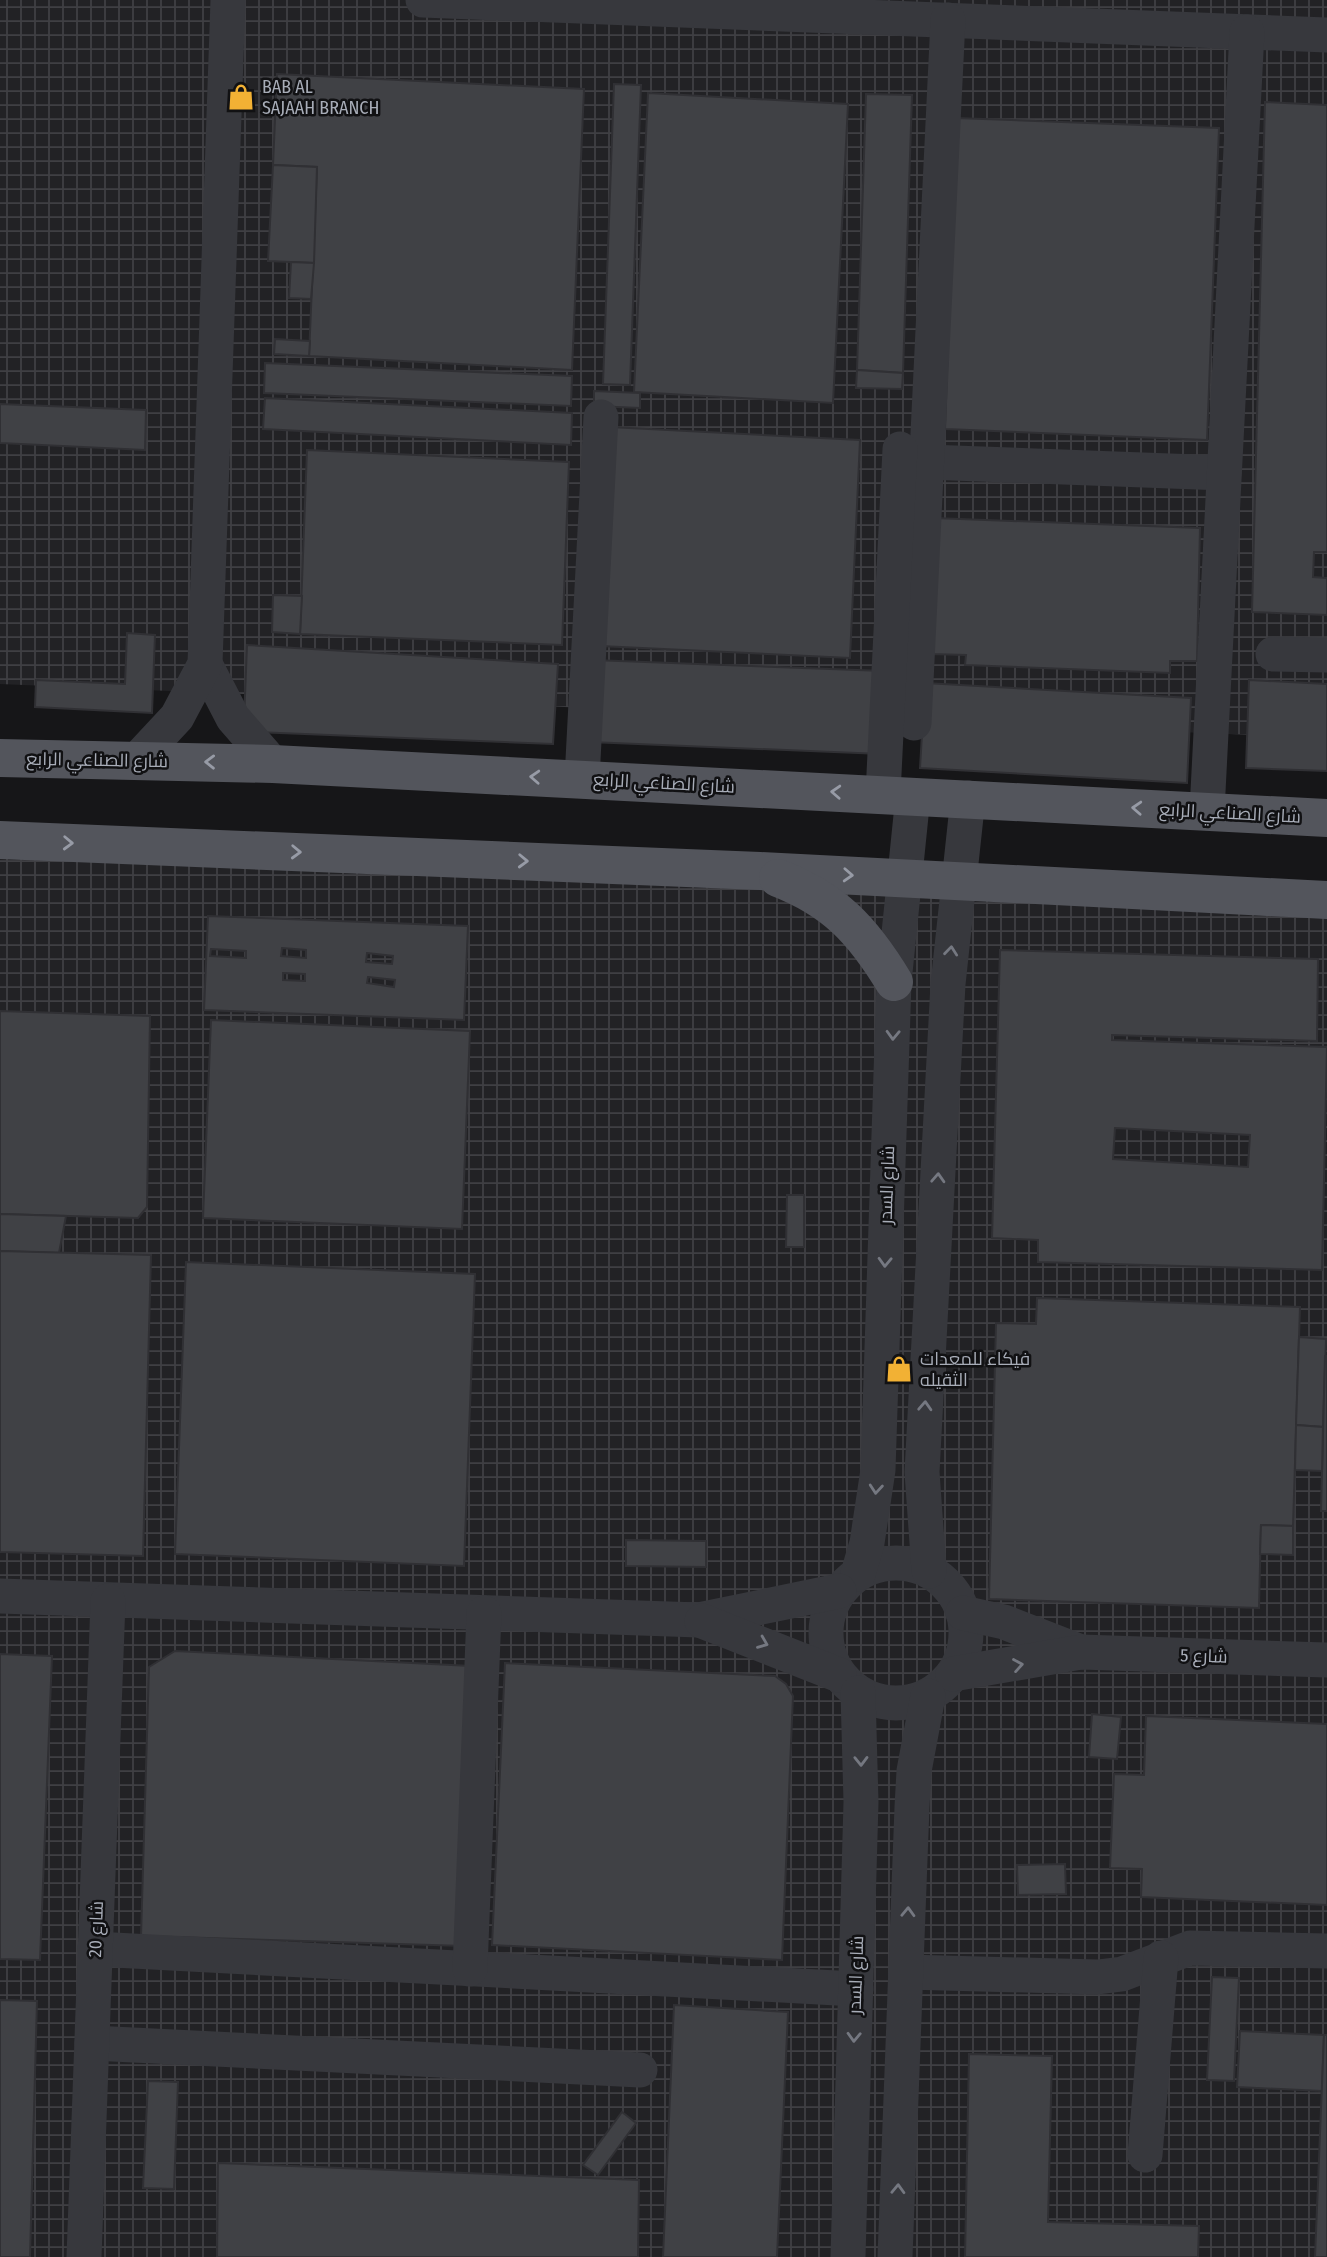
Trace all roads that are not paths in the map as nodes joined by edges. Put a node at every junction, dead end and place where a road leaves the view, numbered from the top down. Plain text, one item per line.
1 (228, 0) edge
2 (424, 0) edge
3 (747, 6) edge
4 (948, 20) junction
5 (1247, 32) junction
6 (1327, 35) edge
7 (601, 417) dead end
8 (914, 455) junction
9 (1224, 473) junction
10 (1273, 654) dead end
11 (1327, 655) edge
12 (205, 664) junction
13 (914, 723) dead end
14 (0, 758) edge
15 (136, 761) junction
16 (273, 764) junction
17 (582, 779) junction
18 (898, 795) junction
19 (968, 798) junction
20 (1207, 811) junction
21 (1327, 818) edge
22 (0, 840) edge
23 (760, 871) junction
24 (904, 879) junction
25 (958, 881) junction
26 (1327, 900) edge
27 (894, 982) junction
28 (929, 1571) junction
29 (848, 1582) junction
30 (0, 1596) edge
31 (108, 1601) junction
32 (484, 1613) junction
33 (963, 1613) junction
34 (699, 1620) junction
35 (1081, 1652) junction
36 (1327, 1660) edge
37 (849, 1684) junction
38 (941, 1685) junction
39 (95, 1949) junction
40 (1327, 1951) edge
41 (1161, 1958) junction
42 (470, 1969) junction
43 (906, 1972) junction
44 (856, 1989) junction
45 (92, 2043) junction
46 (640, 2070) dead end
47 (1145, 2155) dead end
48 (84, 2257) edge
49 (848, 2257) edge
50 (895, 2257) edge

1 - 12 street
2 - 3 street
3 - 4 street
4 - 5 street
4 - 8 street
5 - 6 street
5 - 9 street
7 - 17 street
8 - 9 street
8 - 13 street
8 - 18 street, شارع السدر
9 - 20 street
10 - 11 street
12 - 15 street
12 - 16 street
14 - 15 main road, شارع الصناعي الرابع
16 -> 15 main road, شارع الصناعي الرابع
17 -> 16 main road, شارع الصناعي الرابع
18 -> 17 main road, شارع الصناعي الرابع
18 - 19 main road, شارع الصناعي الرابع
18 - 24 street, شارع السدر
20 -> 19 main road, شارع الصناعي الرابع
19 - 25 street
20 - 21 main road, شارع الصناعي الرابع
22 -> 23 main road
23 -> 24 main road
23 - 27 main road
24 - 25 main road
24 - 27 street, شارع السدر
25 - 26 main road
28 -> 25 street
27 -> 29 street, شارع السدر
28 - 29 street
28 - 33 street
29 - 34 street
29 - 37 street
30 - 31 street
31 - 32 street
31 - 39 street, شارع 20
32 - 34 street
32 - 42 street
33 - 35 street, شارع 5
33 - 38 street
34 -> 37 street
35 - 36 street, شارع 5
38 -> 35 street, شارع 5
37 - 38 street
37 -> 44 street, شارع السدر
43 -> 38 street
39 - 42 street
39 - 45 street, شارع 20
40 - 41 street
41 - 43 street
41 - 47 street
42 - 44 street
50 -> 43 street
44 -> 49 street, شارع السدر
45 - 46 street
45 - 48 street, شارع 20

